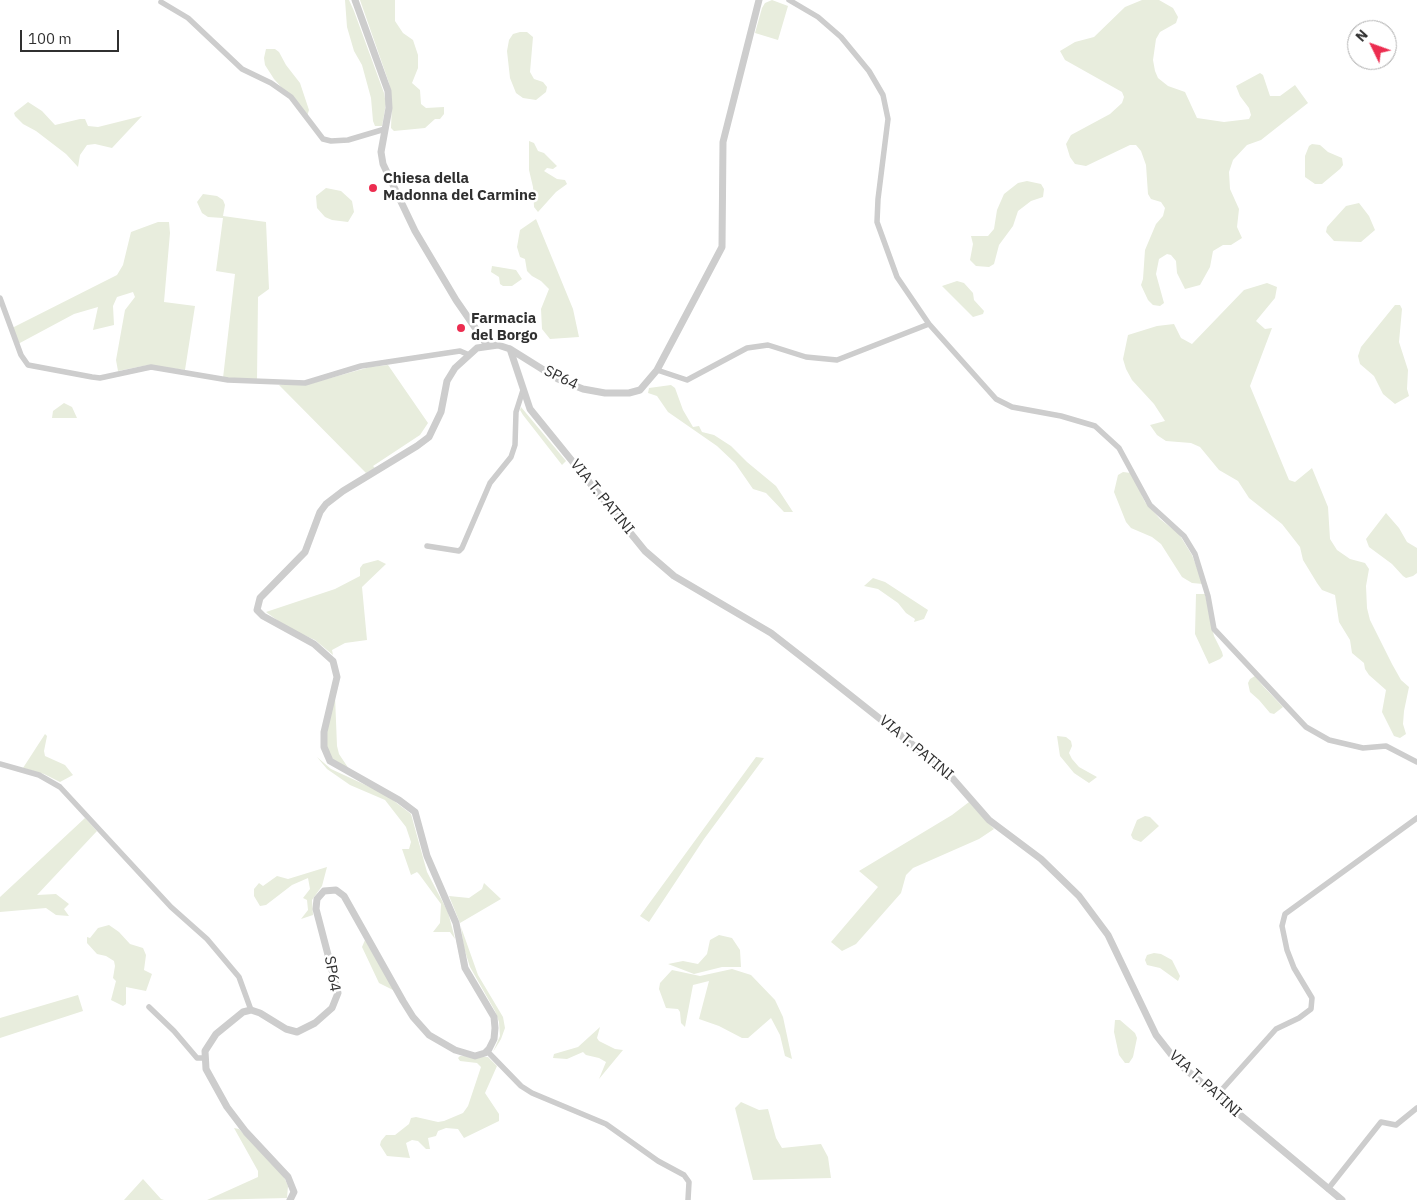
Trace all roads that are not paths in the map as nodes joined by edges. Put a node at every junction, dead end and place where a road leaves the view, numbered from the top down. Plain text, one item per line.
1 (355, 0) edge
2 (759, 0) edge
3 (789, 0) edge
4 (161, 2) dead end
5 (385, 129) junction
6 (0, 298) edge
7 (929, 324) junction
8 (487, 346) junction
9 (510, 349) junction
10 (467, 354) junction
11 (657, 370) junction
12 (523, 390) junction
13 (427, 546) dead end
14 (1417, 762) edge
15 (0, 764) edge
16 (1417, 818) edge
17 (149, 1007) dead end
18 (251, 1010) junction
19 (487, 1051) junction
20 (204, 1058) junction
21 (1216, 1095) junction
22 (1417, 1108) edge
23 (1328, 1189) junction
24 (290, 1200) edge
25 (688, 1200) edge
26 (1342, 1200) edge

1 - 5 street
2 - 11 street, SP64
3 - 7 street
4 - 5 street
5 - 8 street
6 - 10 street
7 - 11 street
7 - 14 street
8 - 9 street, SP64 / SP64
8 - 10 street, SP64
9 - 11 street, SP64 / SP64
9 - 12 street, VIA T. PATINI
10 - 19 street
12 - 13 street
12 - 21 street, VIA T. PATINI
15 - 18 street
16 - 21 street
17 - 20 street
18 - 19 street, SP64 / SP64
18 - 20 street
19 - 25 street
20 - 24 street
21 - 23 street, VIA T. PATINI
22 - 23 street
23 - 26 street, VIA T. PATINI

